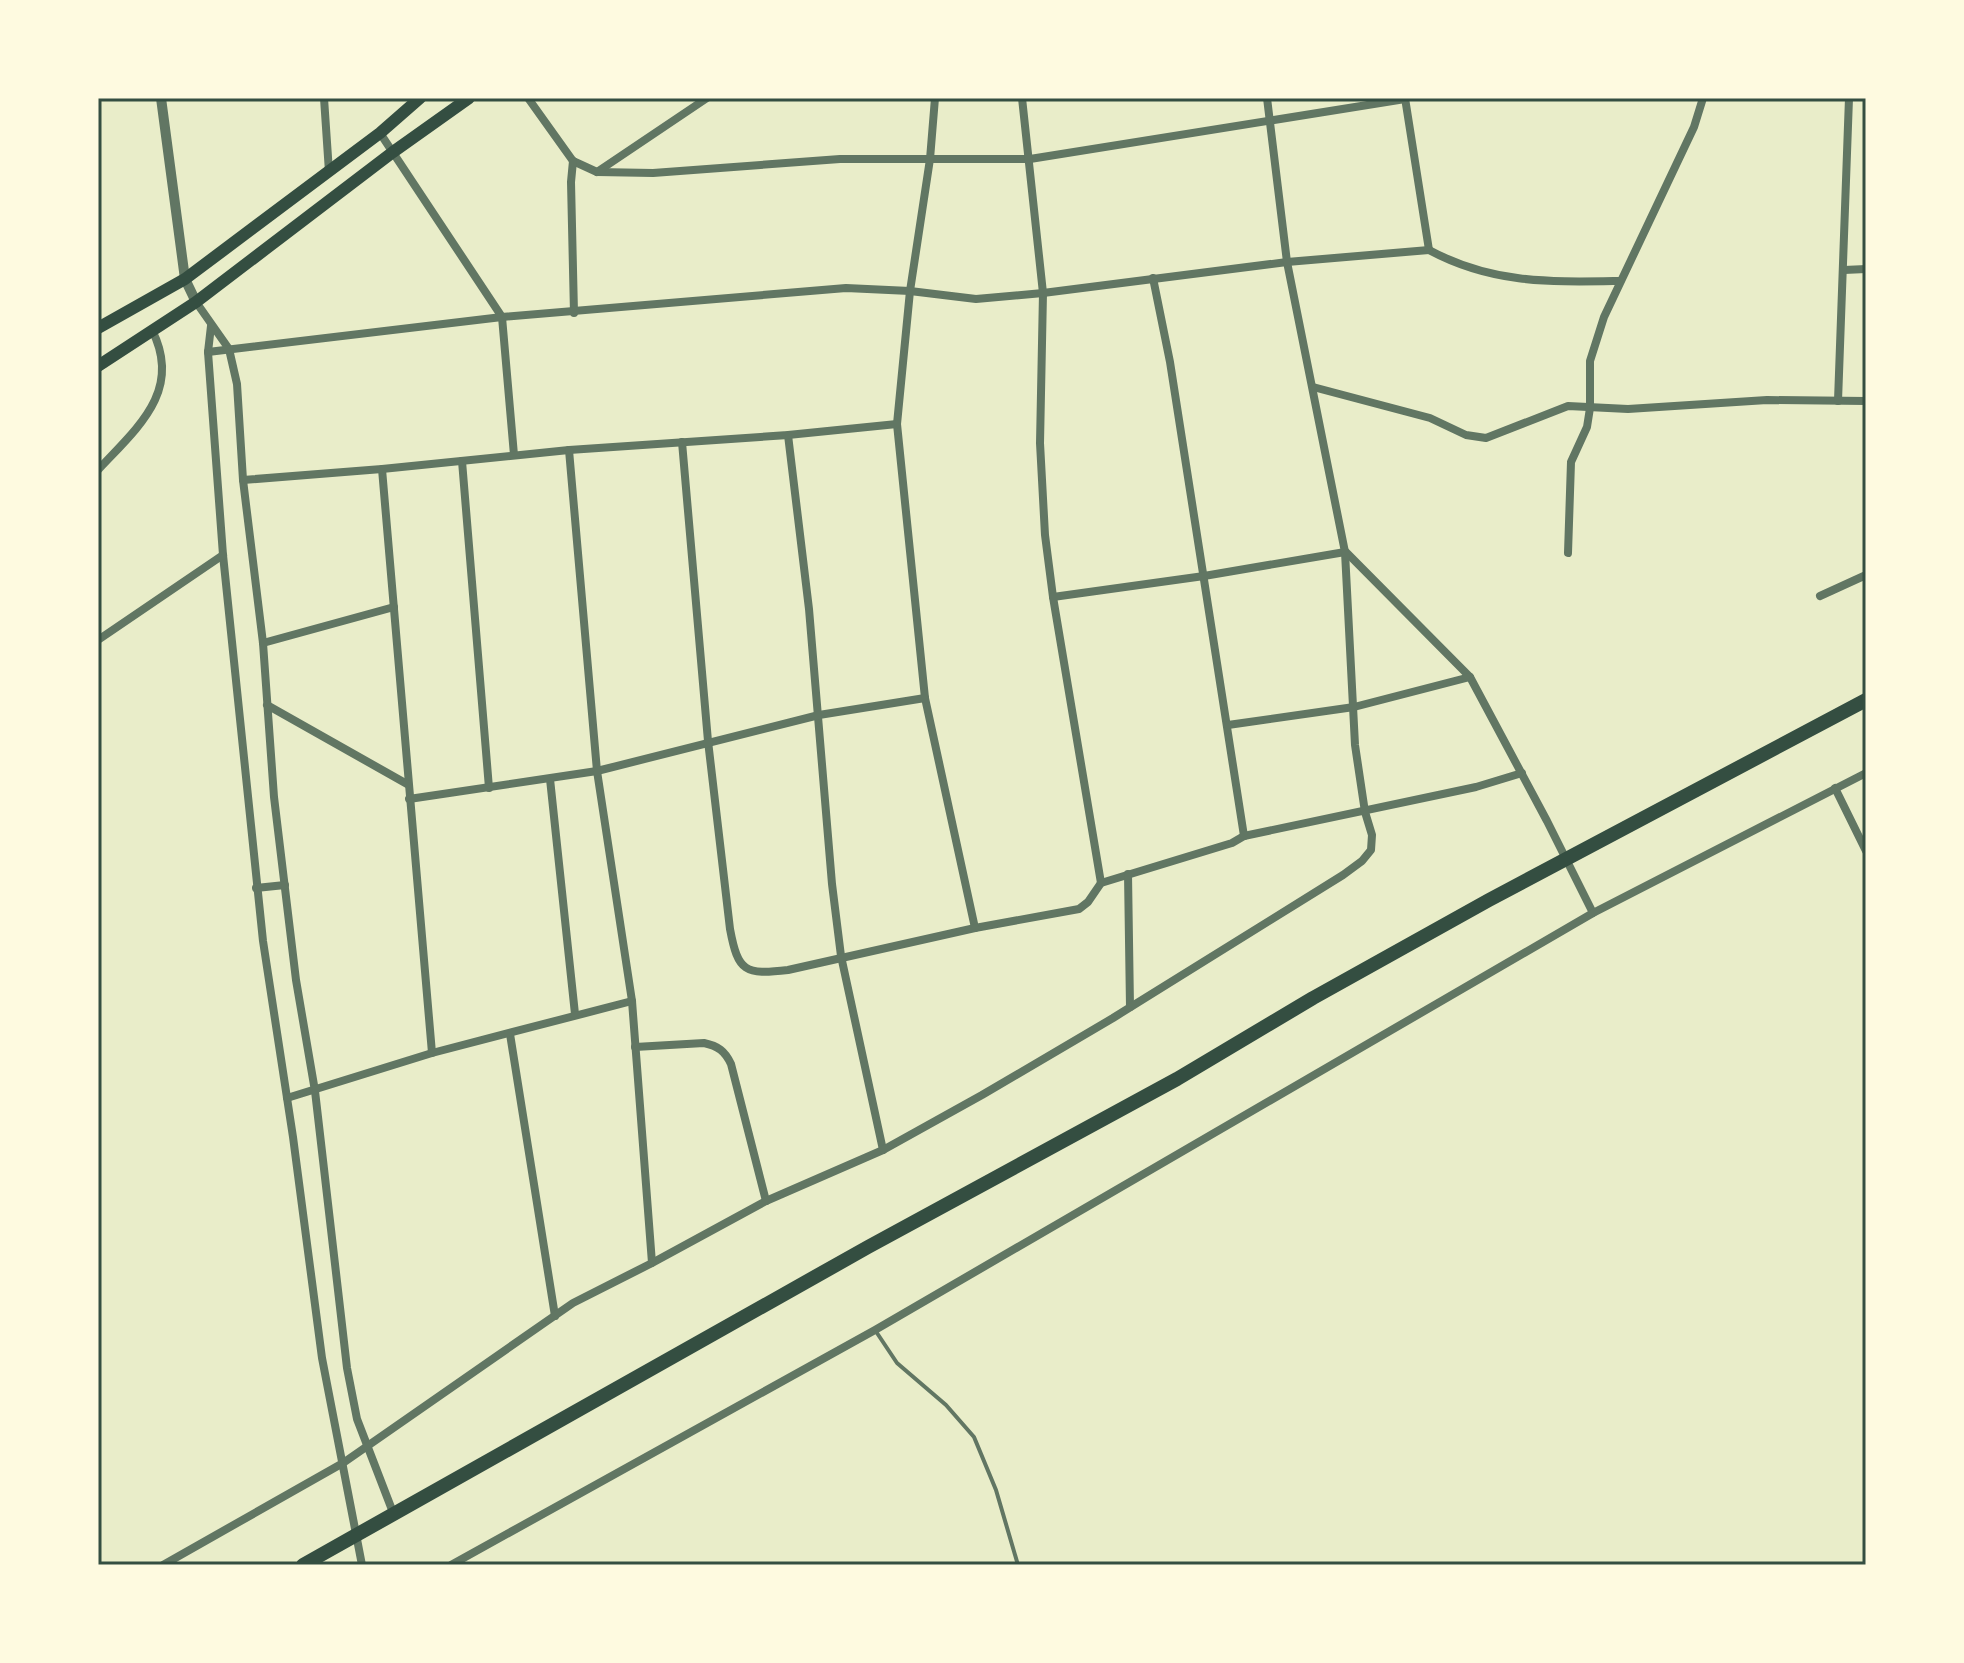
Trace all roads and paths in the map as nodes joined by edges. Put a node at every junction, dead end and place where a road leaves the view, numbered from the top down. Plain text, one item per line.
1 (161, 98) edge
2 (324, 98) edge
3 (420, 98) edge
4 (469, 98) edge
5 (528, 98) edge
6 (707, 98) edge
7 (935, 98) edge
8 (1022, 98) edge
9 (1267, 98) edge
10 (1703, 98) edge
11 (1849, 98) edge
12 (1405, 99) edge
13 (1270, 121) junction
14 (380, 133) junction
15 (393, 152) junction
16 (930, 159) junction
17 (1030, 159) junction
18 (573, 161) junction
19 (329, 172) junction
20 (597, 172) junction
21 (1429, 250) junction
22 (1287, 262) junction
23 (1866, 269) edge
24 (1844, 270) junction
25 (1153, 278) junction
26 (185, 279) junction
27 (1620, 281) junction
28 (910, 291) junction
29 (1043, 293) junction
30 (196, 302) junction
31 (574, 313) junction
32 (502, 317) junction
33 (211, 326) junction
34 (98, 328) edge
35 (152, 330) junction
36 (229, 349) junction
37 (208, 352) junction
38 (98, 366) edge
39 (1313, 387) junction
40 (1838, 401) junction
41 (1866, 401) edge
42 (1590, 408) junction
43 (897, 424) junction
44 (788, 435) junction
45 (682, 442) junction
46 (569, 450) junction
47 (514, 455) junction
48 (462, 461) junction
49 (382, 469) junction
50 (98, 470) edge
51 (243, 480) junction
52 (1345, 552) junction
53 (1568, 553) dead end
54 (223, 555) junction
55 (1866, 575) edge
56 (1204, 576) junction
57 (1820, 596) dead end
58 (1053, 597) junction
59 (394, 607) junction
60 (98, 640) edge
61 (263, 643) junction
62 (1470, 677) junction
63 (925, 698) junction
64 (1866, 700) edge
65 (267, 705) junction
66 (1354, 707) junction
67 (819, 715) junction
68 (1228, 725) junction
69 (708, 741) junction
70 (597, 771) junction
71 (1522, 773) junction
72 (1866, 773) edge
73 (550, 779) junction
74 (407, 784) junction
75 (489, 788) junction
76 (1835, 788) junction
77 (409, 799) junction
78 (1365, 812) junction
79 (1244, 836) junction
80 (1866, 851) edge
81 (1565, 858) junction
82 (1128, 874) junction
83 (1101, 883) junction
84 (285, 885) junction
85 (256, 888) junction
86 (1593, 913) junction
87 (975, 928) junction
88 (841, 956) junction
89 (632, 1001) junction
90 (1130, 1007) junction
91 (575, 1014) junction
92 (510, 1034) junction
93 (635, 1047) junction
94 (432, 1053) junction
95 (315, 1091) junction
96 (287, 1098) junction
97 (883, 1150) junction
98 (766, 1201) junction
99 (652, 1263) junction
100 (555, 1316) junction
101 (875, 1330) junction
102 (368, 1447) junction
103 (343, 1463) junction
104 (394, 1515) junction
105 (357, 1535) junction
106 (163, 1565) edge
107 (303, 1565) edge
108 (362, 1565) edge
109 (451, 1565) edge
110 (1018, 1565) edge

1 - 26 street
2 - 19 street
3 - 14 main road
4 - 15 main road
5 - 18 street
6 - 20 street
7 - 16 street
8 - 17 street
9 - 13 street
10 - 27 street
11 - 24 street
12 - 13 street
12 - 21 street
13 - 17 street
13 - 22 street
14 - 15 street
14 - 19 main road
15 - 30 main road
15 - 32 street
16 - 17 street
16 - 20 street
16 - 28 street
17 - 29 street
18 - 20 street
18 - 31 street
19 - 26 main road
21 - 22 street
21 - 27 street
22 - 25 street
22 - 39 street
23 - 24 street
24 - 40 street
25 - 29 street
25 - 56 street
26 - 30 street
26 - 34 main road
27 - 42 street
28 - 29 street
28 - 31 street
28 - 43 street
29 - 58 street
30 - 33 street
30 - 35 main road
31 - 32 street
32 - 36 street
32 - 47 street
33 - 36 street
33 - 37 street
35 - 38 main road
35 - 50 street
36 - 37 street
36 - 51 street
37 - 54 street
39 - 42 street
39 - 52 street
40 - 41 street
40 - 42 street
42 - 53 street
43 - 44 street
43 - 63 street
44 - 45 street
44 - 67 street
45 - 46 street
45 - 69 street
46 - 47 street
46 - 70 street
47 - 48 street
48 - 49 street
48 - 75 street
49 - 51 street
49 - 59 street
51 - 61 street
52 - 56 street
52 - 62 street
52 - 66 street
54 - 60 street
54 - 85 street
55 - 57 street
56 - 58 street
56 - 68 street
58 - 83 street
59 - 61 street
59 - 74 street
61 - 65 street
62 - 66 street
62 - 71 street
63 - 67 street
63 - 87 street
64 - 81 highway
65 - 74 street
65 - 84 street
66 - 68 street
66 - 78 street
67 - 69 street
67 - 88 street
68 - 79 street
69 - 70 street
69 - 88 street
70 - 73 street
70 - 89 street
71 - 78 street
71 - 81 street
72 - 76 street
73 - 75 street
73 - 91 street
74 - 77 street
75 - 77 street
76 - 80 street
76 - 86 street
77 - 94 street
78 - 79 street
78 - 90 street
79 - 82 street
81 - 86 street
81 - 104 highway
82 - 83 street
82 - 90 street
83 - 87 street
84 - 85 street
84 - 95 street
85 - 96 street
86 - 101 street
87 - 88 street
88 - 97 street
89 - 91 street
89 - 93 street
90 - 97 street
91 - 92 street
92 - 94 street
92 - 100 street
93 - 98 street
93 - 99 street
94 - 95 street
95 - 96 street
95 - 102 street
96 - 103 street
97 - 98 street
98 - 99 street
99 - 100 street
100 - 102 street
101 - 109 street
101 - 110 lane
102 - 103 street
102 - 104 street
103 - 105 street
103 - 106 street
104 - 105 highway
105 - 107 highway
105 - 108 street

